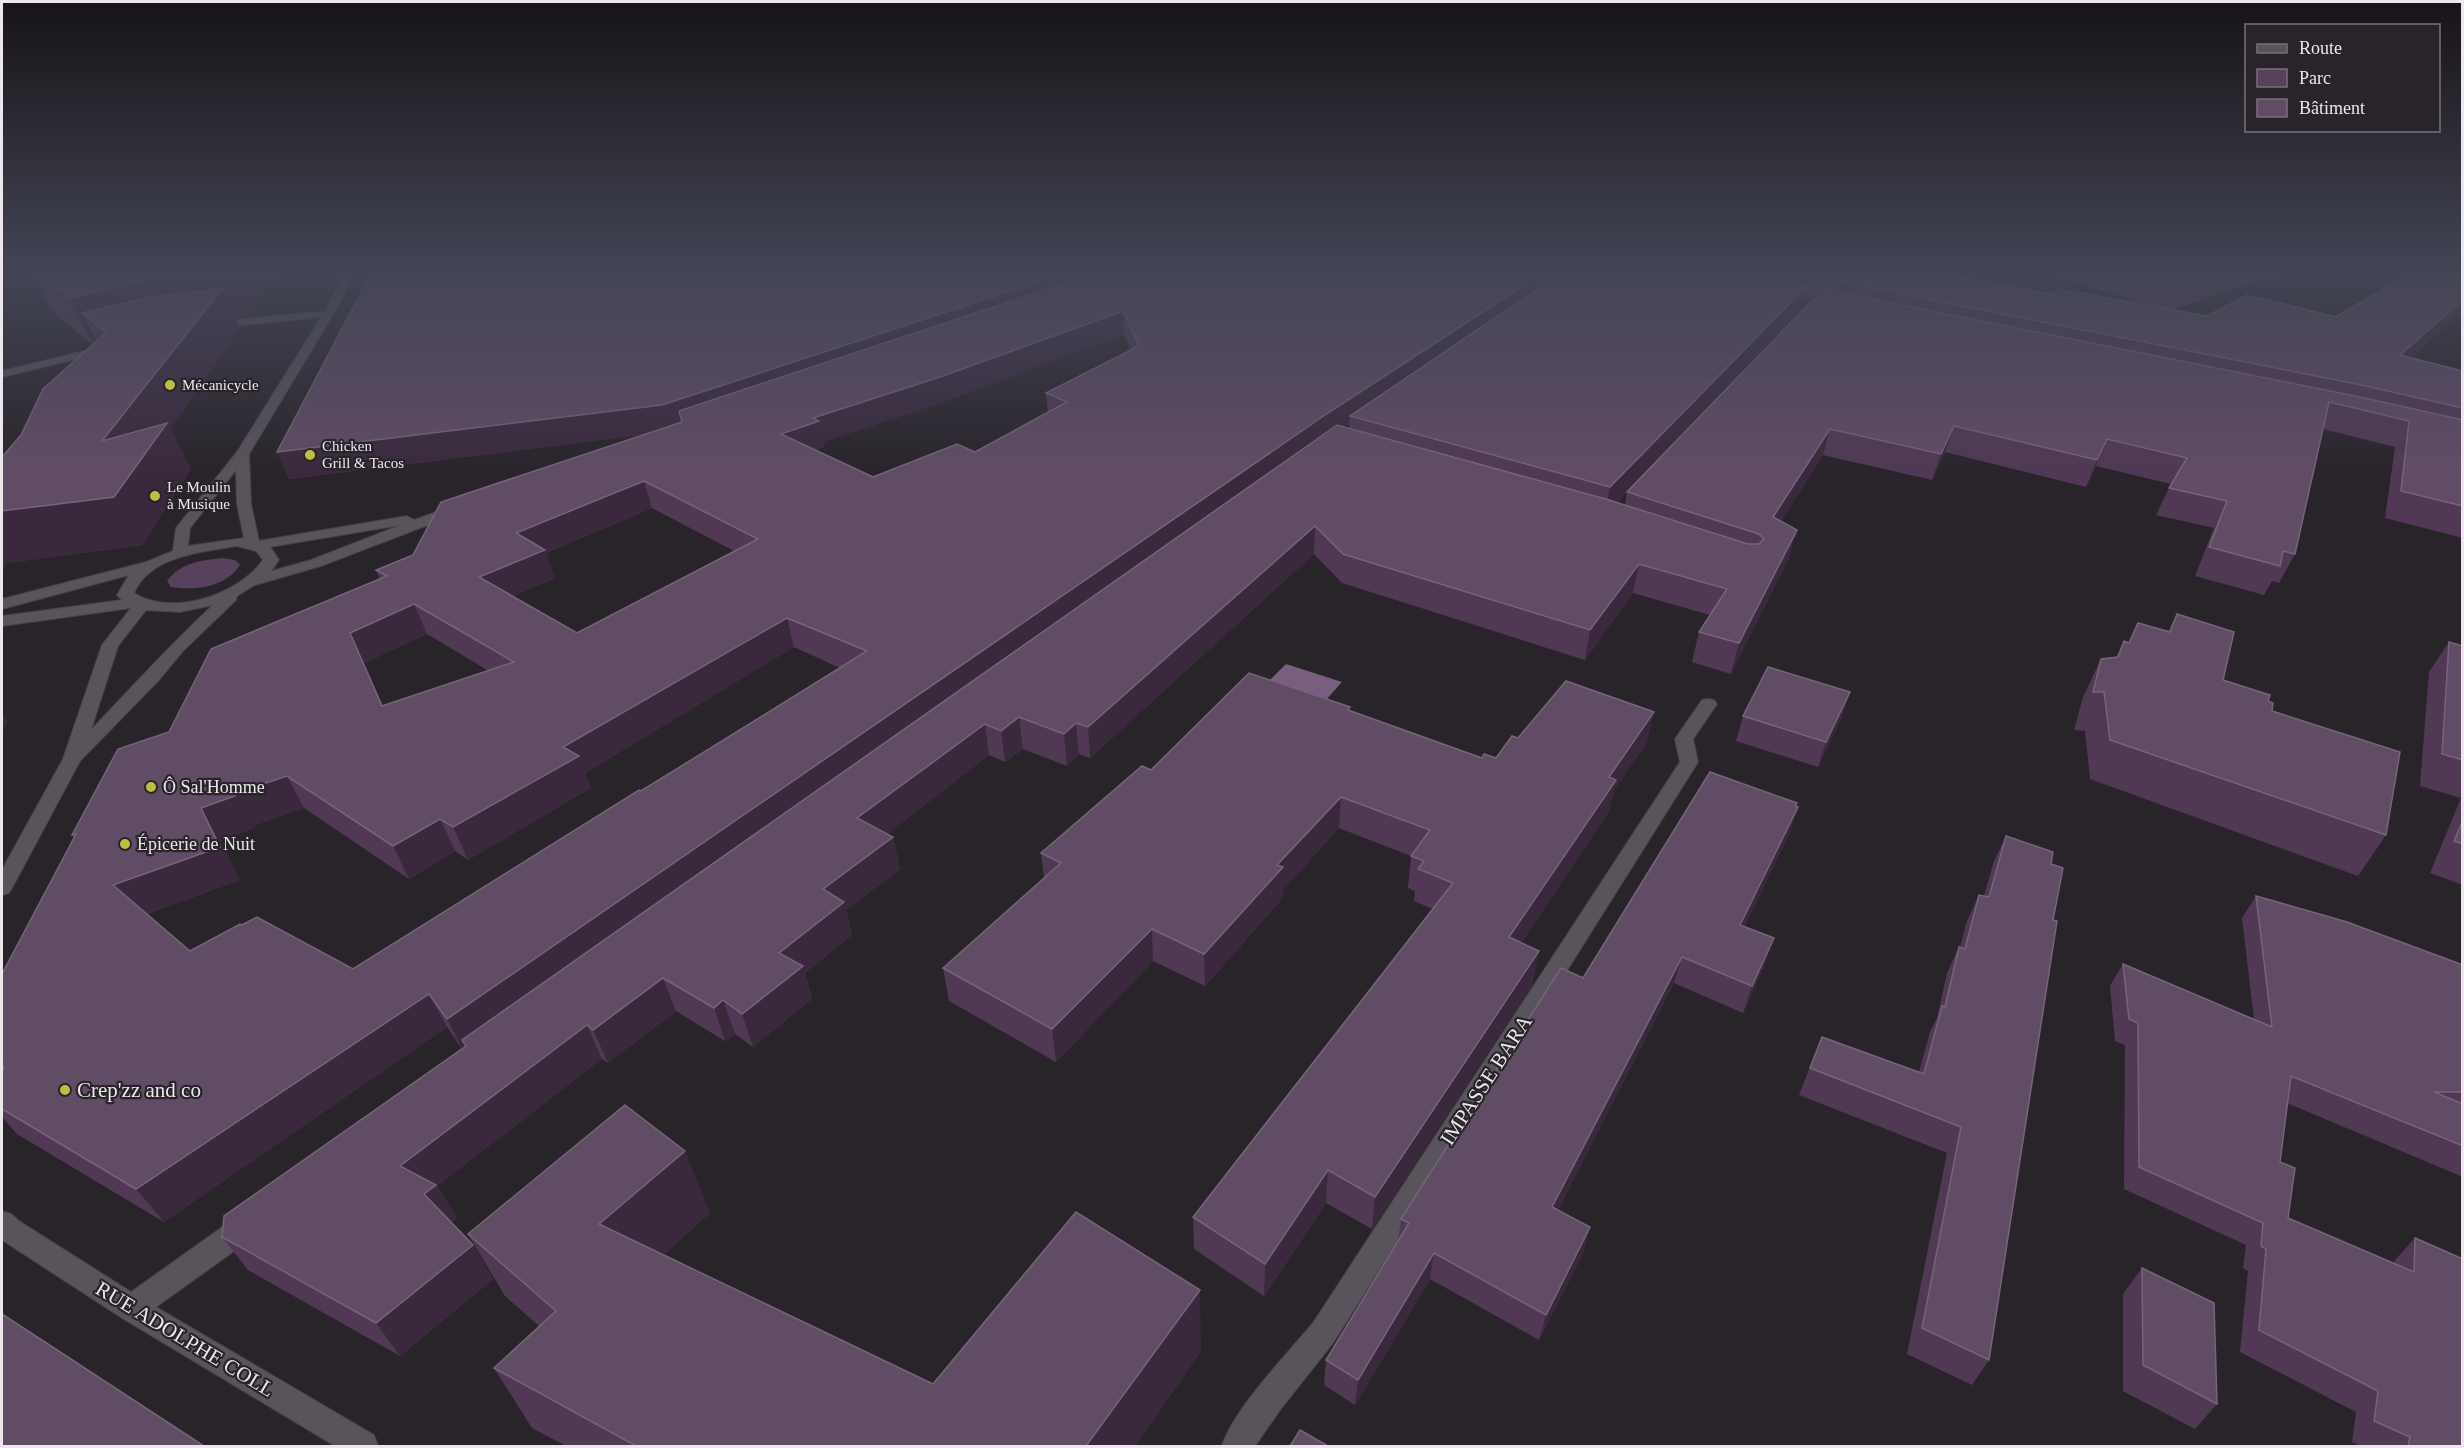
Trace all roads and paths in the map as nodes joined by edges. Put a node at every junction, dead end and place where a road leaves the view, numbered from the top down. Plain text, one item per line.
1 (311, 340) edge
2 (118, 345) edge
3 (2, 374) edge
4 (242, 453) junction
5 (462, 508) edge
6 (441, 514) junction
7 (255, 544) junction
8 (180, 553) junction
9 (158, 562) junction
10 (255, 580) junction
11 (239, 589) junction
12 (2, 604) edge
13 (137, 605) junction
14 (2, 621) edge
15 (1708, 704) dead end
16 (72, 759) junction
17 (2, 888) edge
18 (260, 1216) edge
19 (4, 1227) edge
20 (132, 1308) junction
21 (363, 1446) edge
22 (1237, 1446) edge

1 - 4 main road
2 - 3 main road
4 - 7 main road
4 - 8 main road
5 - 6 main road
6 - 7 main road
6 - 10 main road
7 - 8 main road
7 - 10 main road
8 - 9 main road
9 - 12 main road
9 - 13 main road
10 - 11 main road
11 - 13 main road
11 - 16 main road
13 - 14 main road
13 - 16 main road
15 - 22 main road, IMPASSE BARA
16 - 17 main road
18 - 20 main road
19 - 20 main road, RUE ADOLPHE COLL
20 - 21 main road, RUE ADOLPHE COLL

